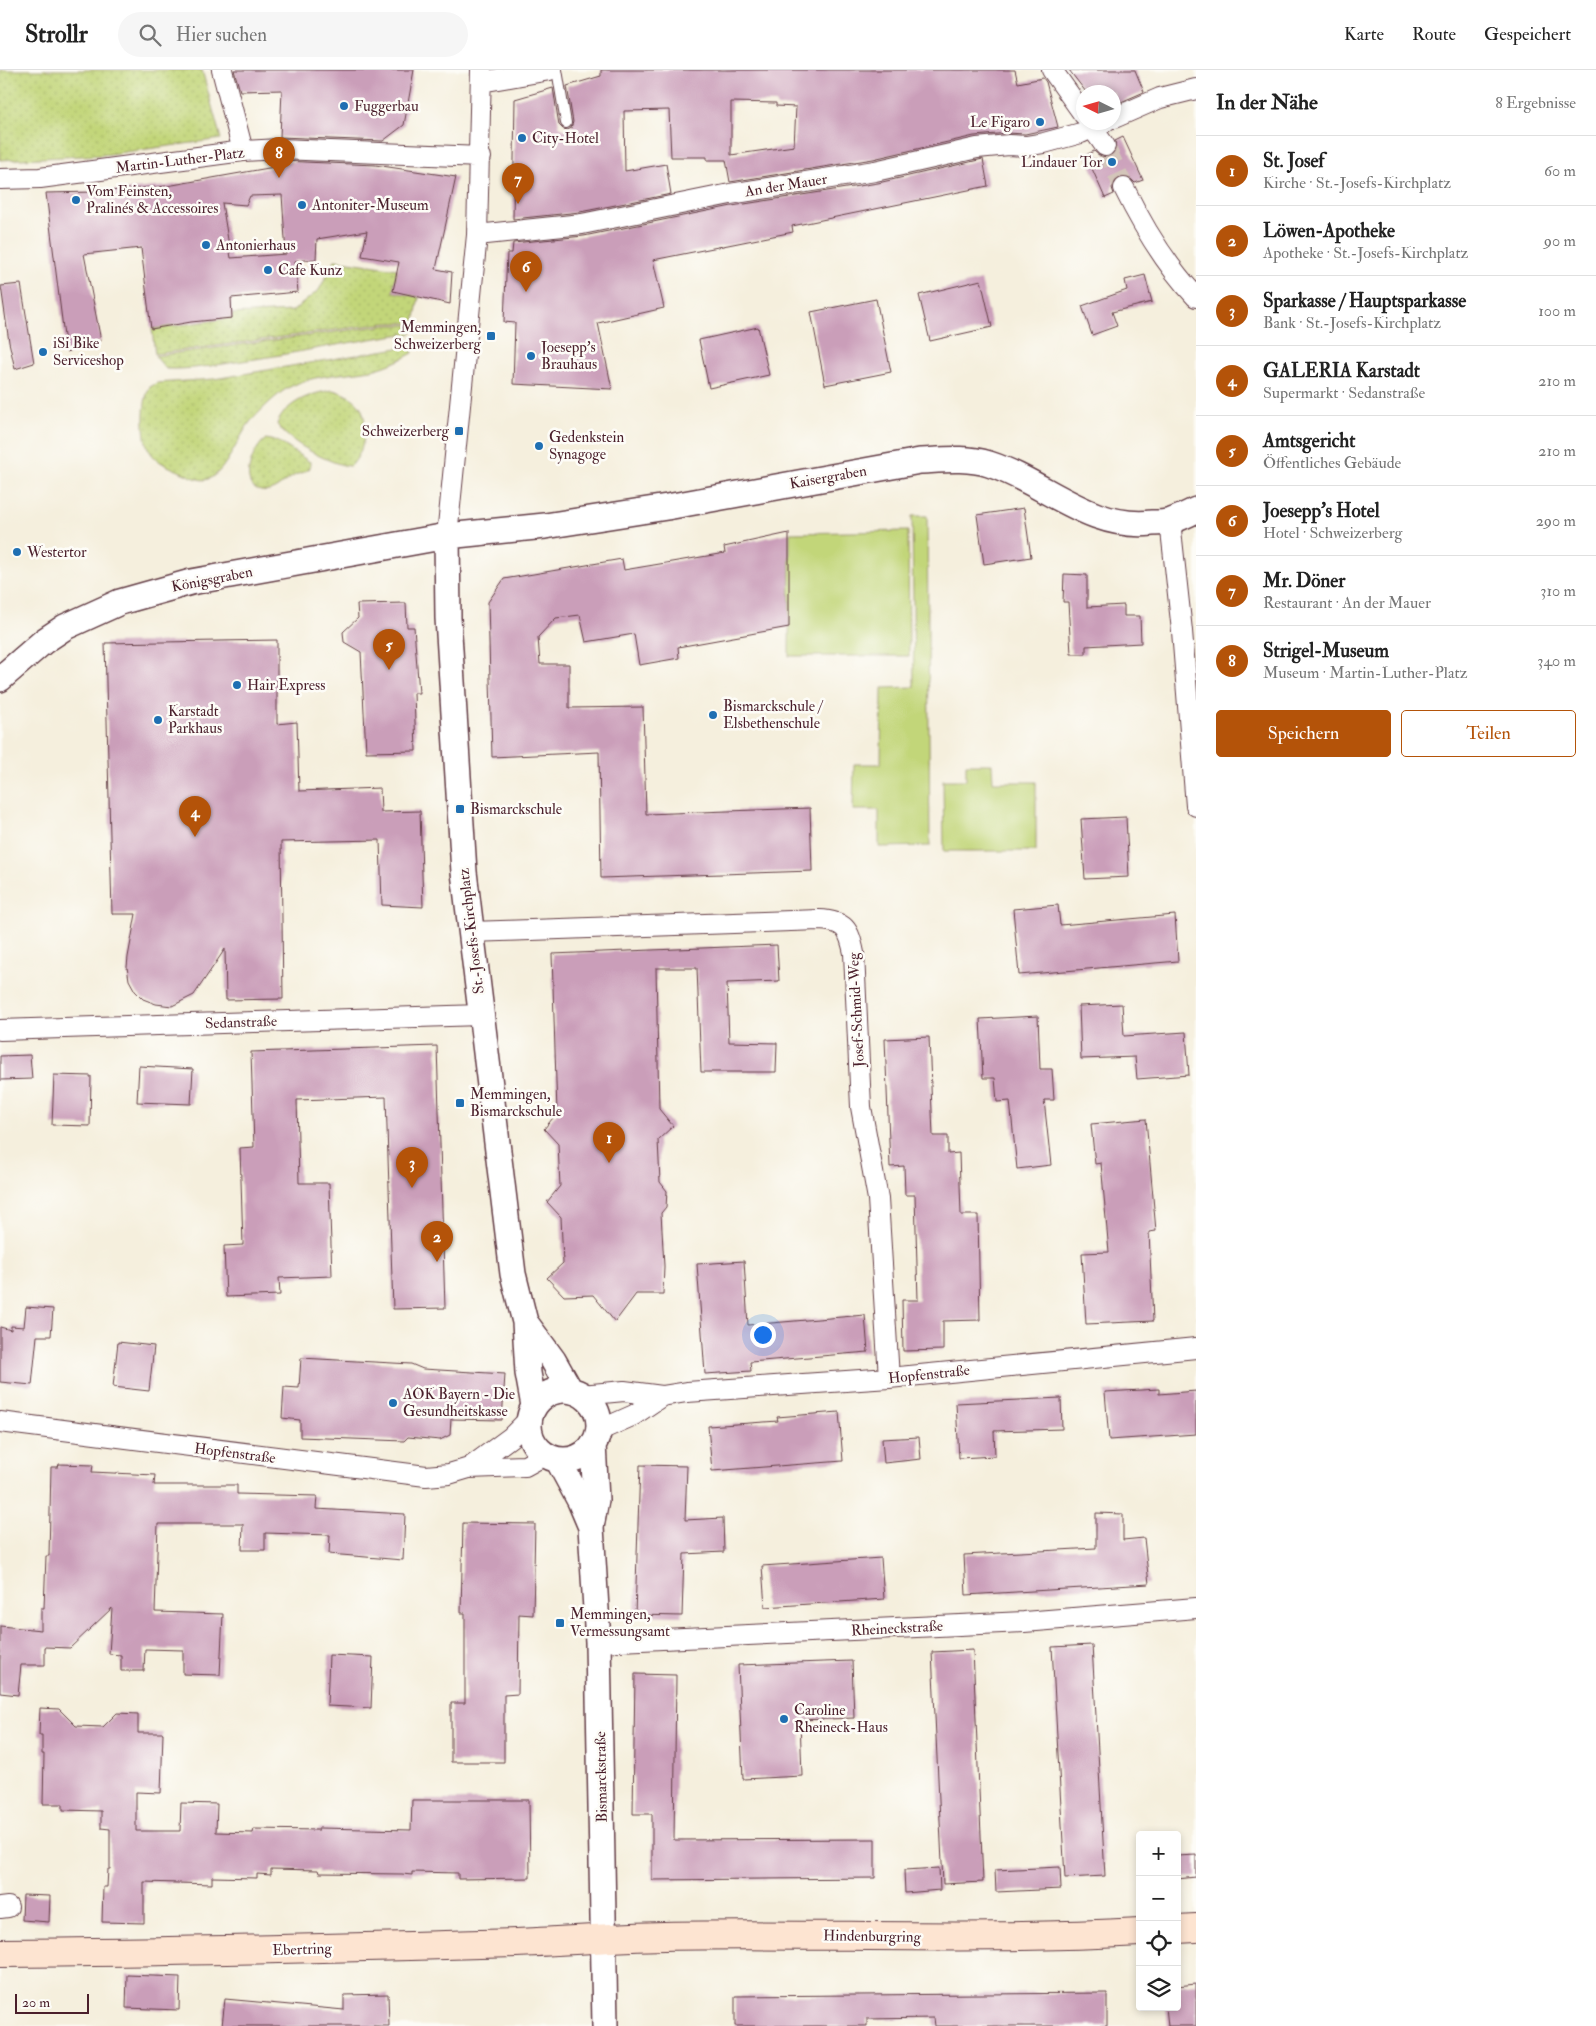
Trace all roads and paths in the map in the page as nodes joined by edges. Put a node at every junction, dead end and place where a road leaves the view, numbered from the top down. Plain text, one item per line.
1 (222, 70) edge
2 (550, 70) edge
3 (558, 70) edge
4 (1052, 70) edge
5 (481, 76) edge
6 (1196, 89) edge
7 (1076, 101) edge
8 (1121, 115) edge
9 (566, 123) dead end
10 (1076, 129) edge
11 (1096, 130) edge
12 (1105, 146) tunnel mouth
13 (243, 151) junction
14 (480, 157) junction
15 (0, 179) edge
16 (1124, 188) tunnel mouth
17 (477, 235) junction
18 (1196, 297) edge
19 (1196, 510) edge
20 (1170, 521) junction
21 (447, 536) junction
22 (0, 679) edge
23 (1196, 806) edge
24 (470, 932) junction
25 (481, 1015) junction
26 (0, 1030) edge
27 (525, 1322) junction
28 (1196, 1348) edge
29 (889, 1378) junction
30 (576, 1393) junction
31 (662, 1396) junction
32 (532, 1413) junction
33 (0, 1422) edge
34 (596, 1437) junction
35 (551, 1457) junction
36 (469, 1468) junction
37 (592, 1527) junction
38 (1196, 1608) edge
39 (598, 1642) junction
40 (1196, 1928) edge
41 (1181, 1929) edge
42 (1136, 1932) edge
43 (604, 1940) junction
44 (0, 1953) edge
45 (605, 2026) edge

1 - 13 street
2 - 5 street
3 - 9 lane
4 - 7 street
5 - 14 street
6 - 8 street
10 - 17 street, An der Mauer
11 - 12 street
13 - 14 street, Martin-Luther-Platz
13 - 15 street, Martin-Luther-Platz
14 - 17 street
16 - 18 street
17 - 21 street
19 - 20 street, Kaisergraben
20 - 21 street, Kaisergraben
20 - 23 street
21 - 22 street, Königsgraben
21 - 24 street, St.-Josefs-Kirchplatz
24 - 25 street, St.-Josefs-Kirchplatz
24 - 29 street, Josef-Schmid-Weg
25 - 26 street, Sedanstraße
25 - 27 street, St.-Josefs-Kirchplatz
27 - 30 street, St.-Josefs-Kirchplatz
27 - 32 street, St.-Josefs-Kirchplatz
28 - 29 street, Hopfenstraße
29 - 31 street, Hopfenstraße
30 - 31 street, Hopfenstraße
30 - 32 street
30 - 34 street, Bismarckstraße
31 - 34 street, Hopfenstraße
32 - 35 street, Bismarckstraße
32 - 36 street, Hopfenstraße
33 - 36 street, Hopfenstraße
34 - 35 street
34 - 37 street, Bismarckstraße
35 - 36 street, Hopfenstraße
35 - 37 street, Bismarckstraße
37 - 39 street, Bismarckstraße
38 - 39 street, Rheineckstraße
39 - 43 street, Bismarckstraße
40 - 41 main road
42 - 43 main road, Hindenburgring
43 - 44 main road, Ebertring
43 - 45 street, Bismarckstraße

